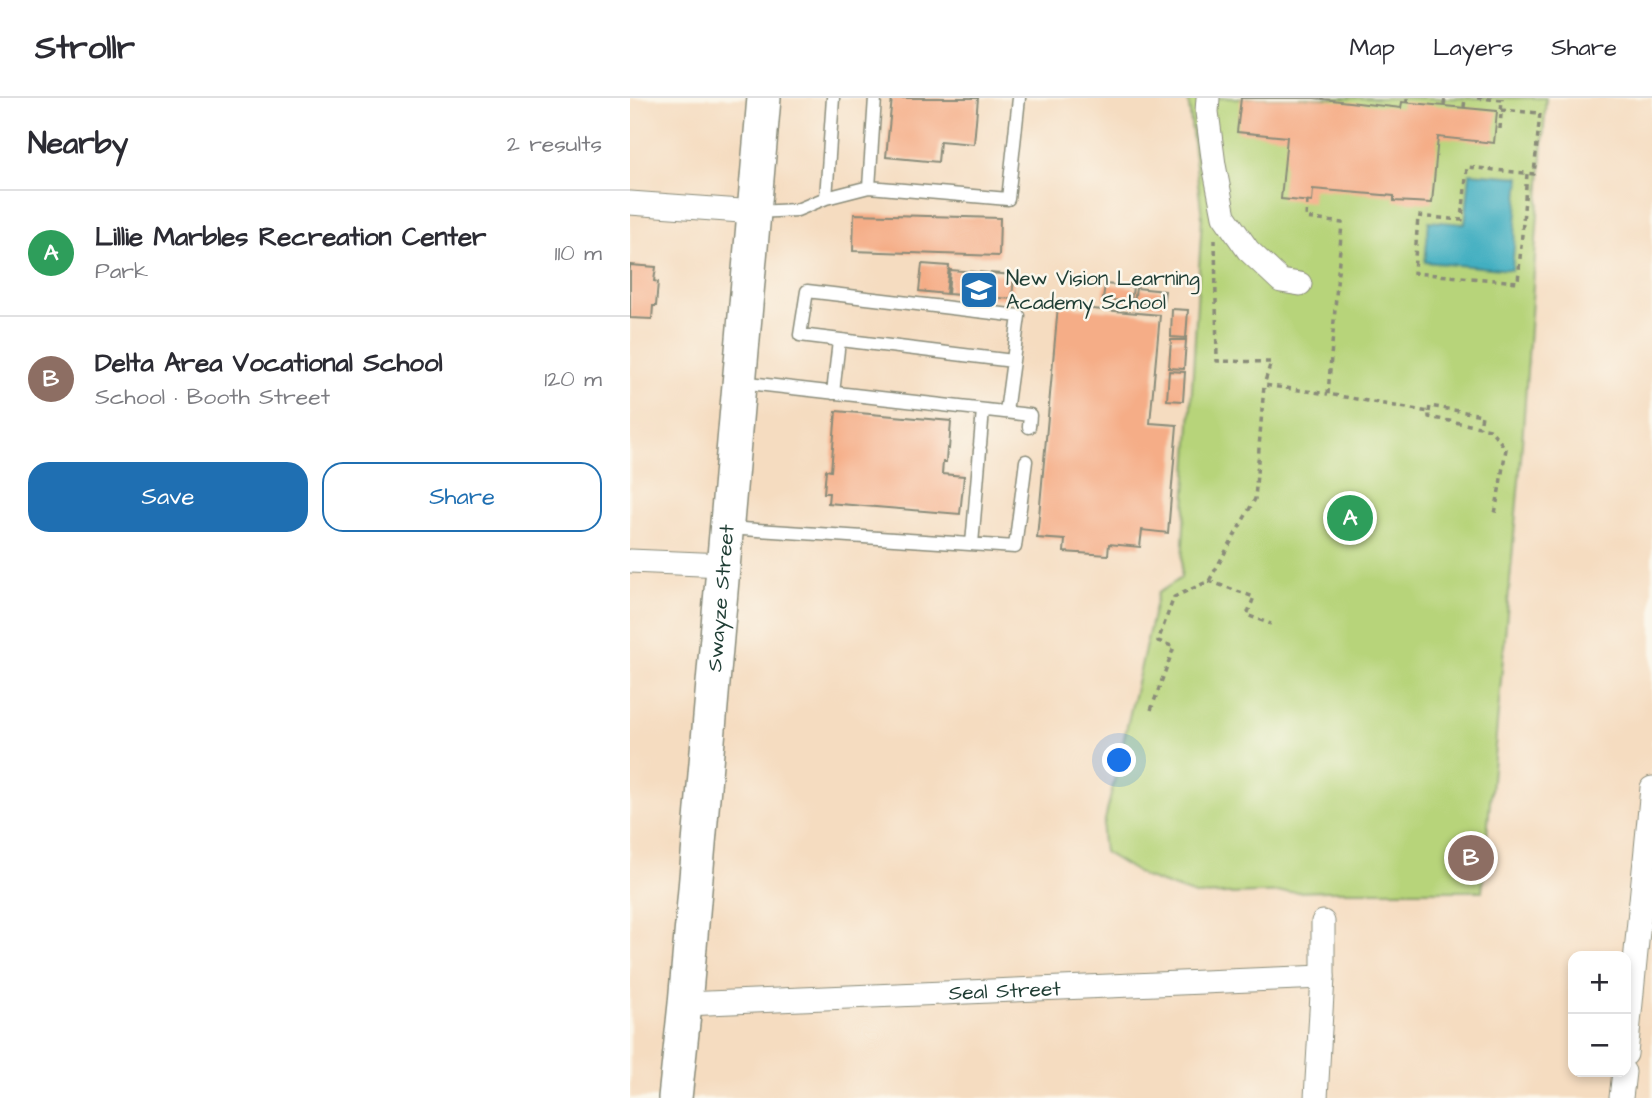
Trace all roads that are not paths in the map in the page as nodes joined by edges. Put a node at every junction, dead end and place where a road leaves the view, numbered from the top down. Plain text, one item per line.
1 (764, 98) edge
2 (833, 98) edge
3 (875, 98) edge
4 (1019, 98) edge
5 (1208, 98) edge
6 (869, 187) junction
7 (826, 198) junction
8 (630, 203) edge
9 (755, 212) junction
10 (1300, 284) dead end
11 (839, 341) junction
12 (1013, 362) junction
13 (740, 382) junction
14 (834, 393) junction
15 (983, 410) junction
16 (1006, 412) junction
17 (1029, 426) dead end
18 (1026, 461) dead end
19 (727, 528) junction
20 (972, 544) junction
21 (630, 561) edge
22 (724, 565) junction
23 (1652, 788) edge
24 (1323, 922) dead end
25 (1324, 978) junction
26 (685, 1004) junction
27 (1630, 1014) edge
28 (1623, 1077) edge
29 (675, 1098) edge
30 (1315, 1098) edge
31 (1621, 1098) edge

1 - 9 street, Swayze Street
2 - 7 lane
3 - 6 lane
4 - 6 lane
5 - 10 street
6 - 7 lane
7 - 9 lane
8 - 9 street
9 - 13 street, Swayze Street
11 - 12 lane
11 - 12 lane
11 - 14 lane
12 - 16 lane
13 - 14 lane
13 - 19 street, Swayze Street
14 - 15 lane
15 - 16 lane
15 - 20 lane
16 - 17 lane
18 - 20 lane
19 - 20 lane
19 - 22 street, Swayze Street
21 - 22 street
22 - 26 street, Swayze Street
23 - 27 street
24 - 25 street
25 - 26 street, Seal Street
25 - 30 street
26 - 29 street, Swayze Street
28 - 31 street

